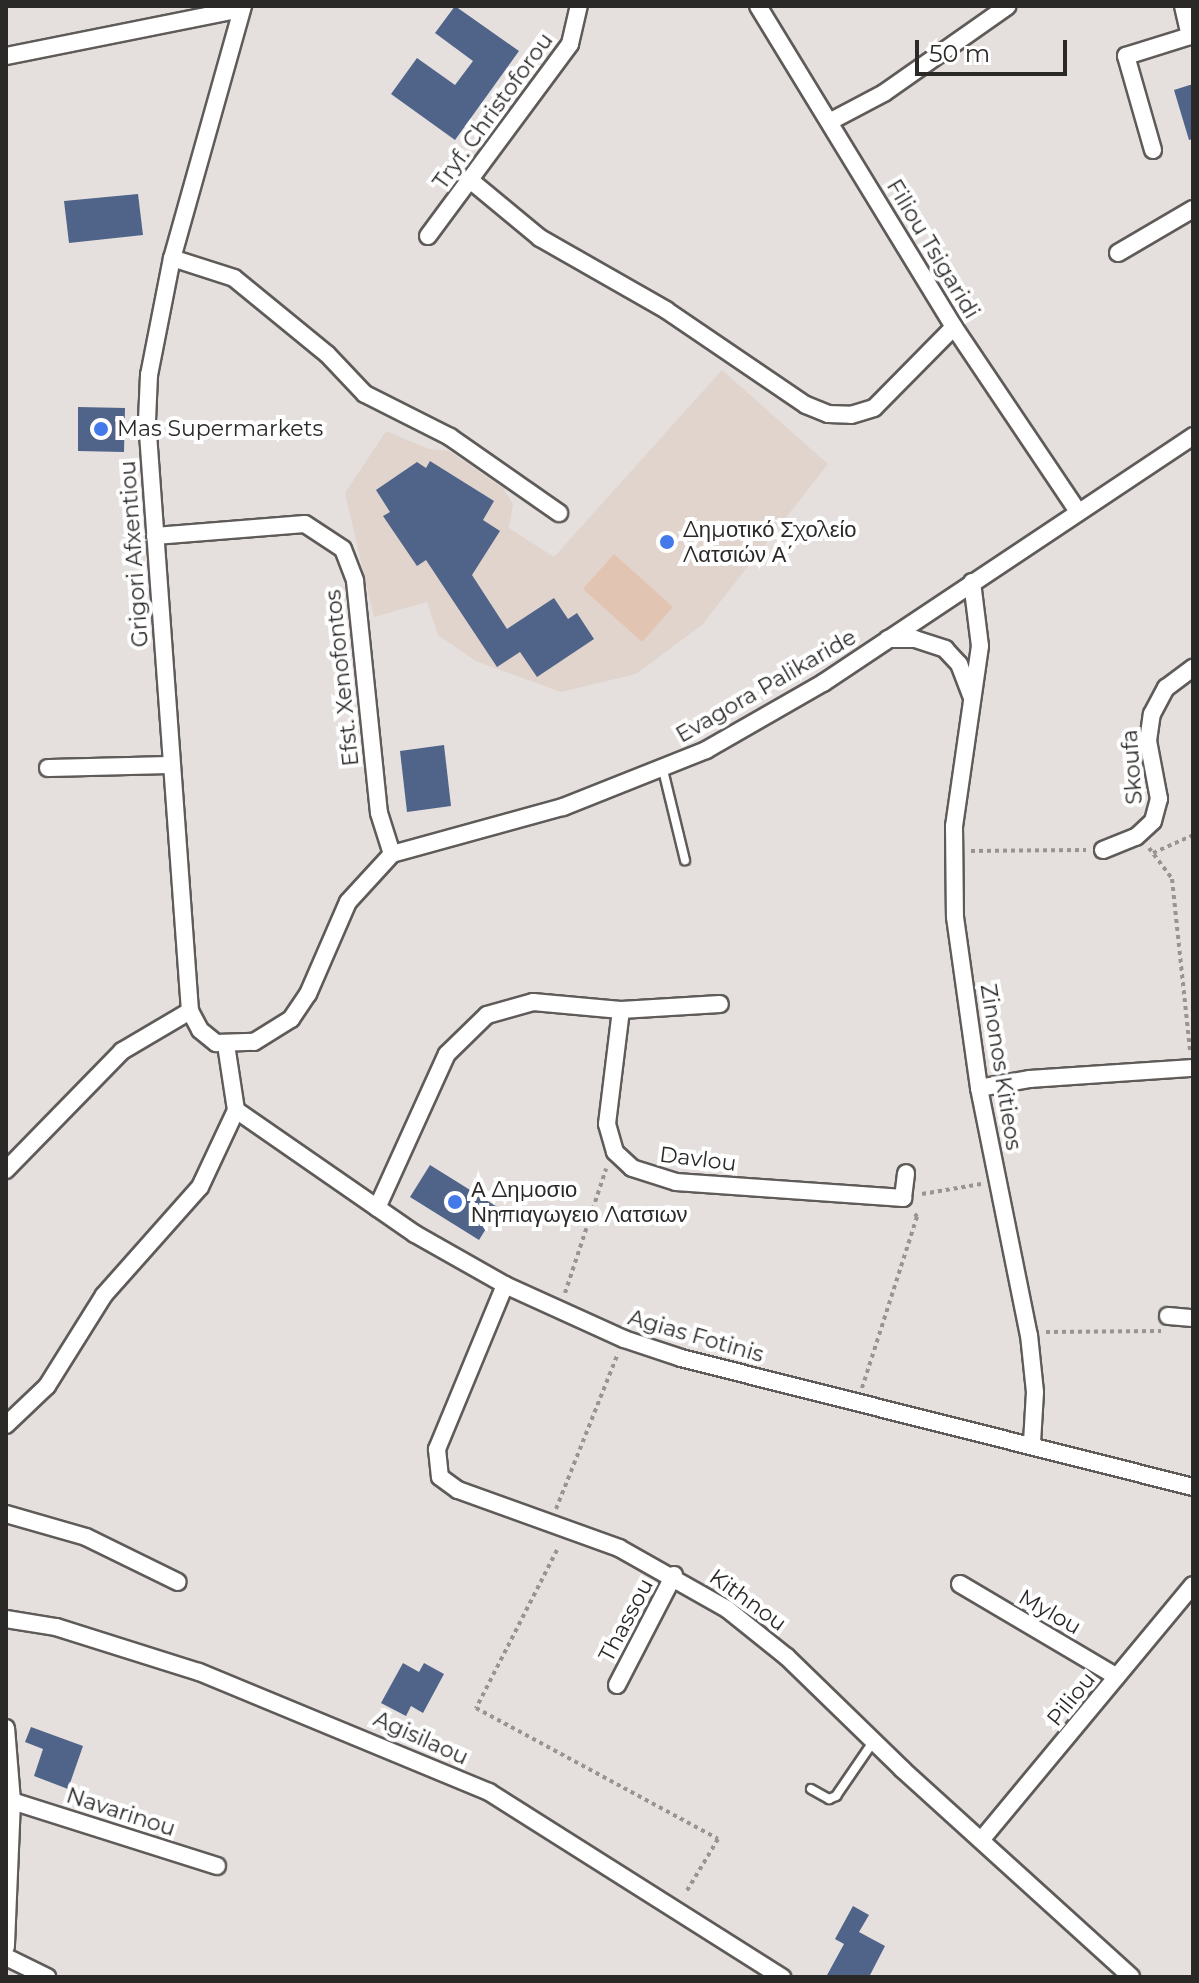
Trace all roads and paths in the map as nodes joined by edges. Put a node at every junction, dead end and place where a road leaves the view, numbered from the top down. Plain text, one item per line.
1 (579, 6) edge
2 (758, 6) edge
3 (1008, 6) edge
4 (1183, 6) edge
5 (242, 8) edge
6 (1192, 35) edge
7 (6, 56) edge
8 (831, 121) junction
9 (1153, 150) dead end
10 (470, 180) junction
11 (1193, 209) edge
12 (428, 236) dead end
13 (1118, 253) dead end
14 (172, 258) junction
15 (954, 327) junction
16 (1193, 436) edge
17 (1077, 510) junction
18 (559, 513) dead end
19 (155, 536) junction
20 (972, 582) junction
21 (888, 639) junction
22 (1193, 668) edge
23 (971, 697) junction
24 (171, 765) junction
25 (48, 768) dead end
26 (663, 770) junction
27 (1139, 834) junction
28 (1193, 835) edge
29 (1103, 850) joint
30 (953, 851) junction
31 (1153, 853) junction
32 (392, 854) junction
33 (685, 860) dead end
34 (720, 1004) dead end
35 (621, 1010) junction
36 (190, 1011) junction
37 (226, 1045) junction
38 (1192, 1068) edge
39 (979, 1088) junction
40 (236, 1110) junction
41 (613, 1147) junction
42 (6, 1170) edge
43 (906, 1173) dead end
44 (998, 1181) junction
45 (903, 1198) junction
46 (377, 1208) junction
47 (505, 1285) junction
48 (560, 1311) junction
49 (1168, 1316) joint
50 (1193, 1318) edge
51 (1028, 1332) junction
52 (624, 1339) junction
53 (857, 1402) junction
54 (6, 1425) edge
55 (1032, 1443) junction
56 (1193, 1487) edge
57 (6, 1514) edge
58 (551, 1522) junction
59 (557, 1550) dead end
60 (674, 1575) junction
61 (178, 1582) dead end
62 (960, 1584) dead end
63 (1193, 1585) edge
64 (6, 1619) edge
65 (1117, 1677) junction
66 (617, 1685) dead end
67 (6, 1728) edge
68 (873, 1742) junction
69 (811, 1789) dead end
70 (12, 1801) junction
71 (982, 1839) junction
72 (217, 1866) dead end
73 (676, 1910) junction
74 (6, 1947) edge
75 (6, 1957) edge
76 (47, 1977) edge
77 (782, 1977) edge
78 (1131, 1977) edge

1 - 10 street, Tryf. Christoforou
2 - 8 street, Filiou Tsigaridi
3 - 8 street
4 - 6 street
5 - 7 street
5 - 14 street, Grigori Afxentiou
6 - 9 street
8 - 15 street, Filiou Tsigaridi
10 - 12 street, Tryf. Christoforou
10 - 15 street
11 - 13 street
14 - 18 street
14 - 19 street, Grigori Afxentiou
15 - 17 street, Filiou Tsigaridi
16 - 17 street, Evagora Palikaride
17 - 20 street, Evagora Palikaride
19 - 24 street, Grigori Afxentiou
19 - 32 street, Efst. Xenofontos
20 - 21 street, Evagora Palikaride
20 - 23 street, Zinonos Kitieos
21 - 23 street, Zinonos Kitieos
21 - 26 street, Evagora Palikaride
22 - 27 street, Skoufa
23 - 30 street, Zinonos Kitieos
24 - 25 street
24 - 36 street, Grigori Afxentiou
26 - 32 street, Evagora Palikaride
26 - 33 lane
27 - 29 street, Skoufa
27 - 31 path
28 - 31 path
29 - 30 path
30 - 39 street, Zinonos Kitieos
31 - 38 path
32 - 37 street
34 - 35 street
35 - 41 street
35 - 46 street
36 - 37 street
36 - 42 street
37 - 40 street
38 - 39 street
39 - 44 street, Zinonos Kitieos
40 - 46 street, Agias Fotinis
40 - 54 street
41 - 45 street, Davlou
41 - 48 path
43 - 45 street
44 - 45 path
44 - 51 street, Zinonos Kitieos
45 - 53 path
46 - 47 street, Agias Fotinis
47 - 48 street, Agias Fotinis
47 - 58 street, Kithnou
48 - 52 street, Agias Fotinis
49 - 50 street
49 - 51 path
51 - 55 street, Zinonos Kitieos
52 - 53 street, Agias Fotinis
52 - 58 path
53 - 55 street, Agias Fotinis
55 - 56 street, Agias Fotinis
57 - 61 street
58 - 60 street, Kithnou
59 - 73 path
60 - 66 street, Thassou
60 - 68 street, Kithnou
62 - 65 street, Mylou
63 - 65 street, Piliou
64 - 73 street, Agisilaou
65 - 71 street, Piliou
67 - 70 street
68 - 69 lane
68 - 71 street, Kithnou
70 - 72 street, Navarinou
70 - 74 street
71 - 78 street, Kithnou
73 - 77 street, Agisilaou
75 - 76 street

